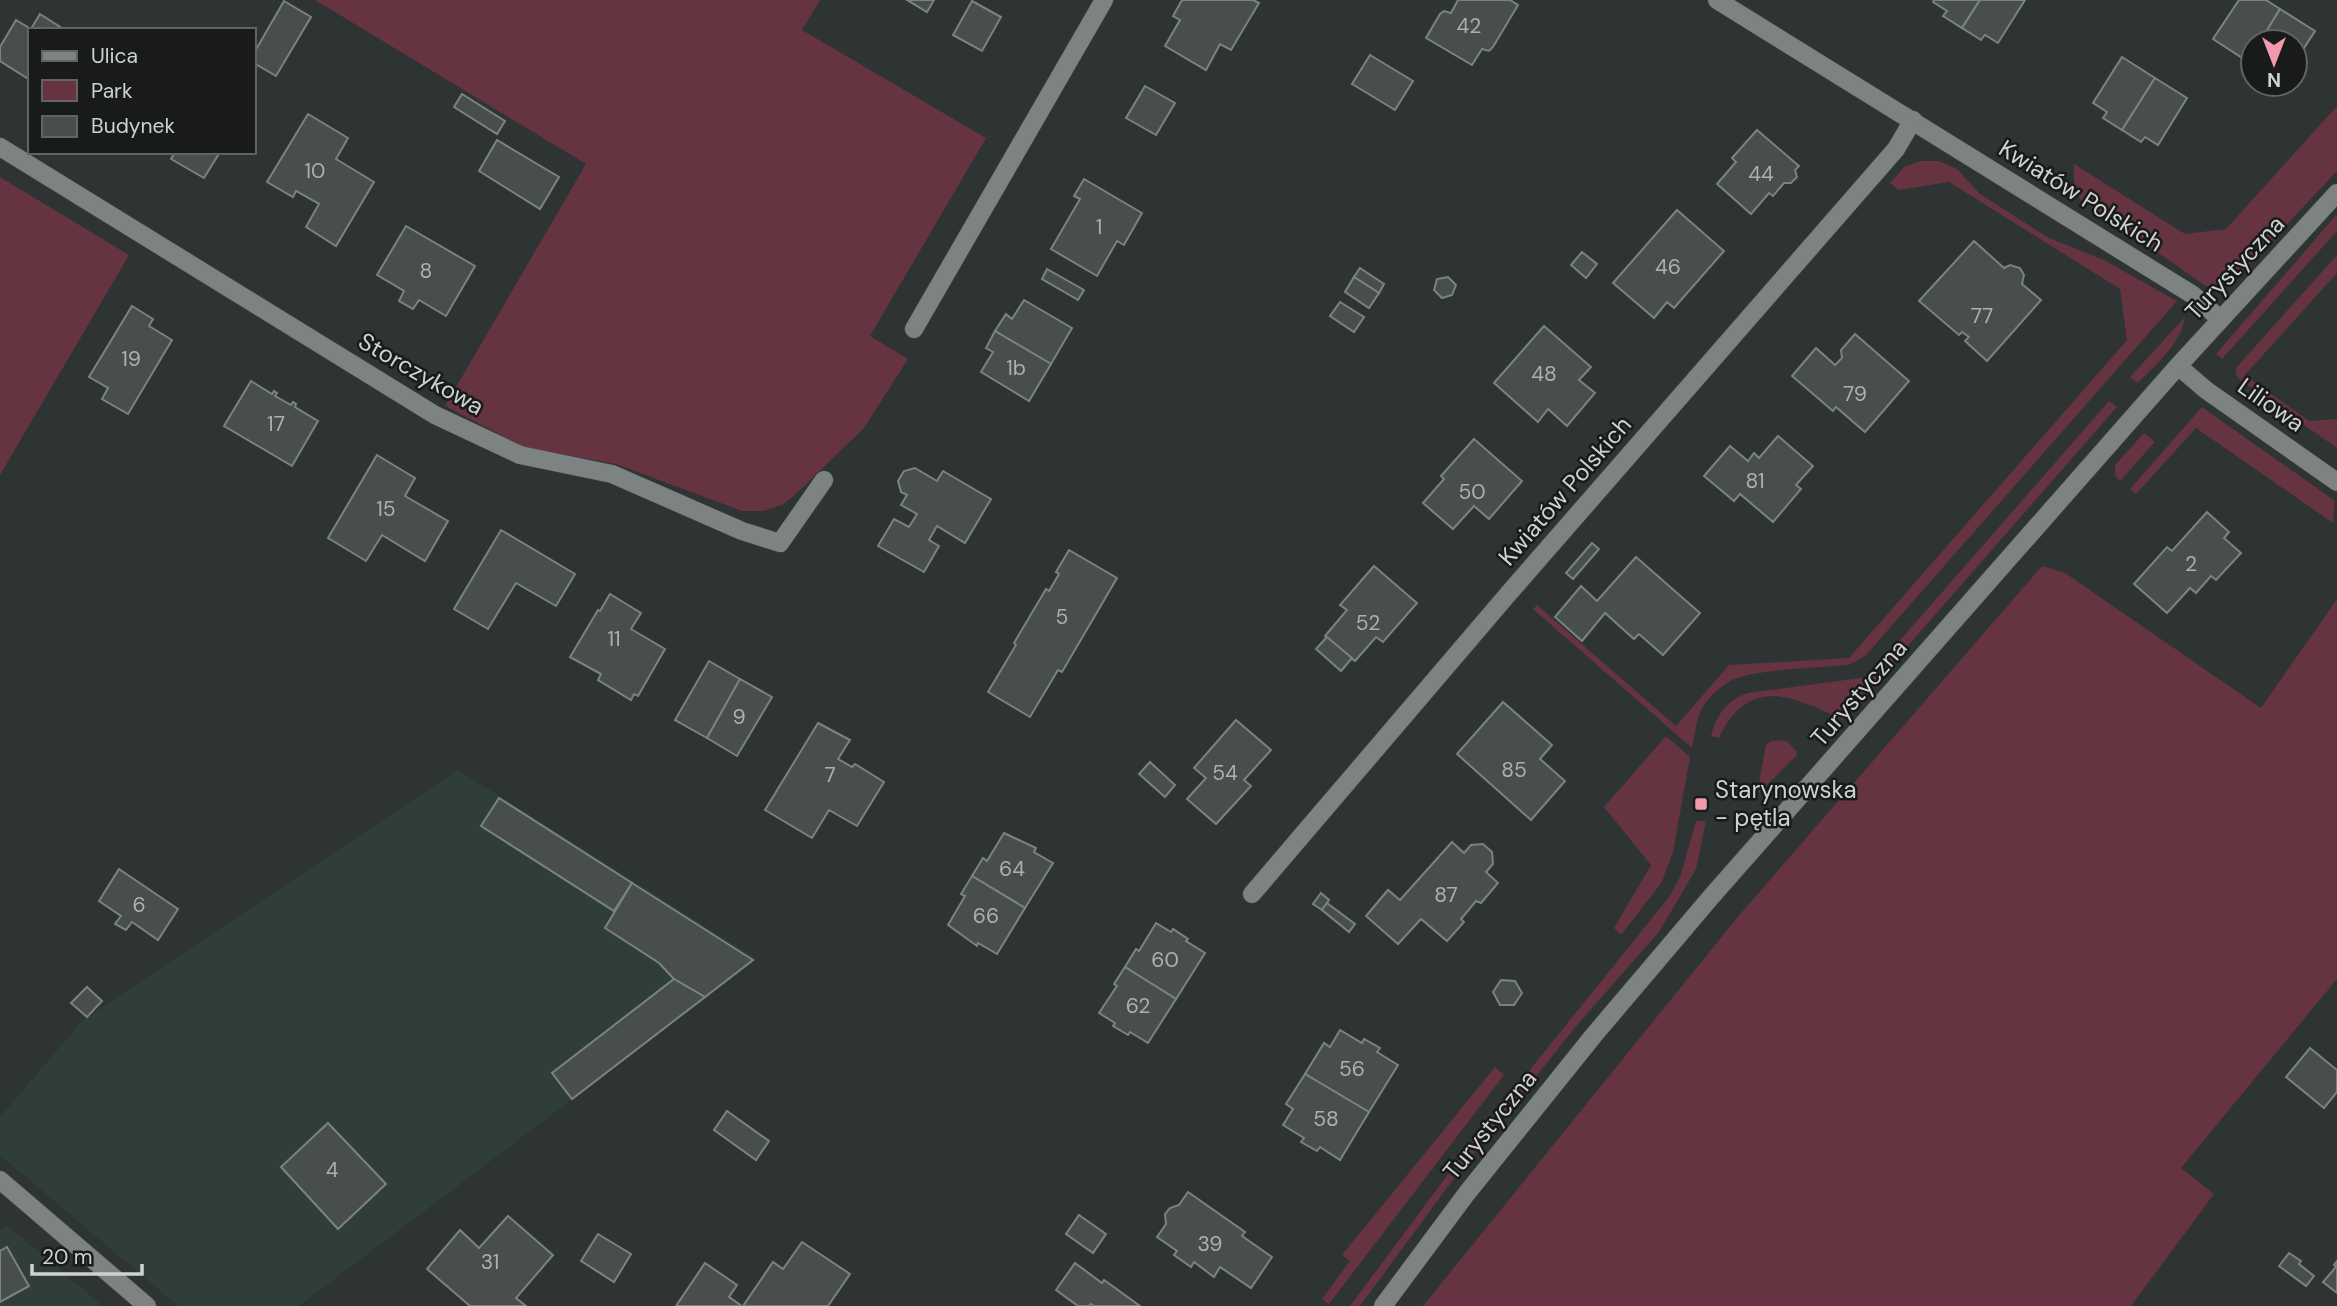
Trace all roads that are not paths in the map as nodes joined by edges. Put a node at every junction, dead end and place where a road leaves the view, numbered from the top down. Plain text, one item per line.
1 (1104, 0) edge
2 (1717, 0) edge
3 (1913, 120) junction
4 (0, 147) edge
5 (2337, 193) edge
6 (2220, 319) junction
7 (914, 329) dead end
8 (2178, 366) junction
9 (824, 480) dead end
10 (2337, 482) edge
11 (1252, 894) dead end
12 (0, 1180) edge
13 (147, 1306) edge
14 (1383, 1306) edge

1 - 7 street
2 - 3 street, Kwiatów Polskich
3 - 6 street, Kwiatów Polskich
3 - 11 street, Kwiatów Polskich
4 - 9 street, Storczykowa
5 - 6 street, Turystyczna
6 - 8 street, Turystyczna
8 - 10 street, Liliowa
8 - 14 street, Turystyczna
12 - 13 street

